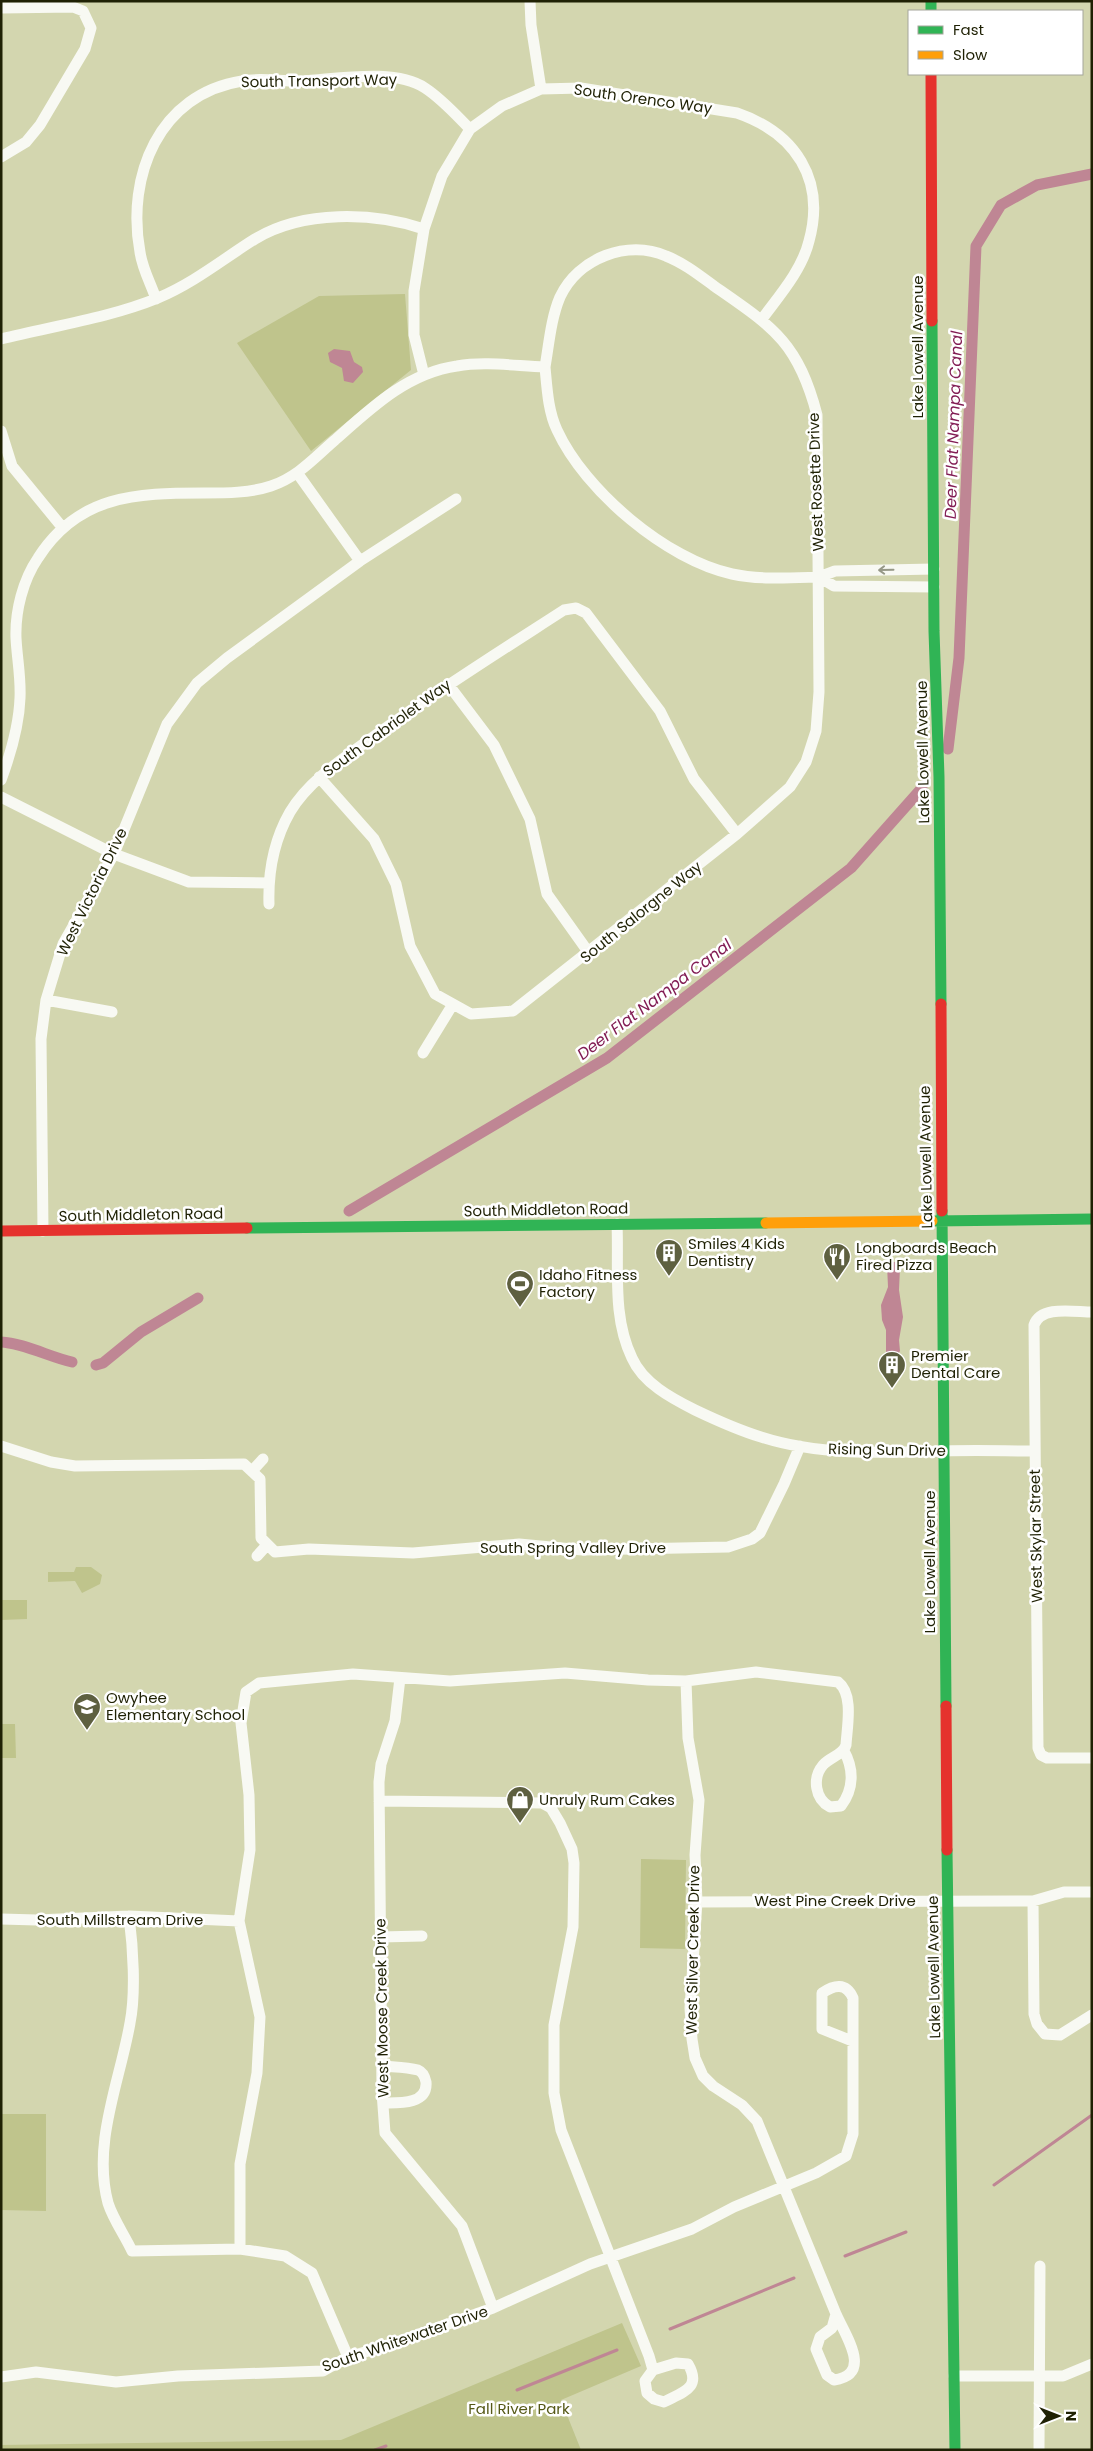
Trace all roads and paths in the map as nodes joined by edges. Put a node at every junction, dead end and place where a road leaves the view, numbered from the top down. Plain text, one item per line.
1 (530, 1) edge
2 (1, 8) edge
3 (931, 75) edge
4 (542, 88) junction
5 (470, 128) junction
6 (1, 157) edge
7 (424, 229) junction
8 (156, 299) junction
9 (762, 319) junction
10 (1, 339) edge
11 (545, 367) junction
12 (424, 375) junction
13 (1, 431) edge
14 (298, 474) junction
15 (456, 499) dead end
16 (62, 527) junction
17 (360, 561) junction
18 (934, 569) junction
19 (819, 577) junction
20 (934, 587) junction
21 (448, 684) junction
22 (806, 762) joint
23 (319, 777) junction
24 (1, 780) edge
25 (1, 797) edge
26 (738, 834) junction
27 (114, 854) junction
28 (269, 883) junction
29 (269, 904) dead end
30 (589, 953) junction
31 (46, 1000) junction
32 (453, 1004) junction
33 (112, 1012) dead end
34 (423, 1053) dead end
35 (1092, 1219) edge
36 (942, 1221) junction
37 (617, 1224) junction
38 (1, 1231) edge
39 (43, 1231) junction
40 (1092, 1312) edge
41 (1, 1446) edge
42 (800, 1446) junction
43 (944, 1451) junction
44 (1035, 1451) junction
45 (263, 1458) dead end
46 (252, 1471) junction
47 (267, 1545) junction
48 (256, 1556) dead end
49 (400, 1678) junction
50 (686, 1681) junction
51 (844, 1751) junction
52 (1092, 1758) edge
53 (379, 1802) junction
54 (1092, 1892) edge
55 (948, 1901) junction
56 (1033, 1901) junction
57 (697, 1902) junction
58 (129, 1916) junction
59 (1, 1919) edge
60 (239, 1921) junction
61 (422, 1936) dead end
62 (381, 1937) junction
63 (1092, 2015) edge
64 (852, 2041) junction
65 (383, 2066) junction
66 (383, 2103) junction
67 (785, 2187) junction
68 (240, 2249) junction
69 (610, 2257) junction
70 (1040, 2266) dead end
71 (493, 2308) junction
72 (836, 2314) junction
73 (348, 2357) junction
74 (1092, 2364) edge
75 (653, 2370) dead end
76 (954, 2376) junction
77 (1039, 2376) junction
78 (1, 2378) edge
79 (955, 2450) edge
80 (1039, 2450) edge

1 - 4 street
2 - 6 street
3 - 18 main road, Lake Lowell Avenue
4 - 5 street, South Orenco Way
4 - 9 street, South Orenco Way
5 - 7 street, South Orenco Way
5 - 8 street, South Transport Way
7 - 8 street
7 - 12 street, South Orenco Way
8 - 10 street
9 - 11 street, West Rosette Drive
9 - 19 street, West Rosette Drive
11 - 12 street
11 - 19 street, West Rosette Drive
12 - 14 street
13 - 16 street
14 - 16 street
14 - 17 street
15 - 17 street, West Victoria Drive
16 - 24 street
17 - 27 street, West Victoria Drive
18 -> 19 street
18 - 20 main road, Lake Lowell Avenue
19 - 20 street
19 - 22 street, West Rosette Drive
20 - 36 main road, Lake Lowell Avenue
21 - 23 street, South Cabriolet Way
21 - 26 street, South Cabriolet Way
21 - 30 street
22 - 26 street, South Salorgne Way
23 - 28 street, South Cabriolet Way
23 - 32 street, South Salorgne Way
25 - 27 street
26 - 30 street, South Salorgne Way
27 - 28 street
27 - 31 street, West Victoria Drive
28 - 29 street, South Cabriolet Way
30 - 32 street, South Salorgne Way
31 - 33 street
31 - 39 street, West Victoria Drive
32 - 34 street
35 - 36 main road, South Middleton Road
36 - 37 main road, South Middleton Road
36 - 43 main road, Lake Lowell Avenue
37 - 39 main road, South Middleton Road
37 - 42 street, Rising Sun Drive
38 - 39 main road, South Middleton Road
40 - 44 street, West Skylar Street
41 - 46 street
42 - 43 street, Rising Sun Drive
42 - 47 street, South Spring Valley Drive
43 - 44 street, Rising Sun Drive
43 - 55 main road, Lake Lowell Avenue
44 - 52 street, West Skylar Street
45 - 46 street
46 - 47 street
47 - 48 street
49 - 50 street
49 - 53 street, West Moose Creek Drive
49 - 60 street
50 - 51 street
50 - 57 street, West Silver Creek Drive
51 - 51 street
53 - 62 street, West Moose Creek Drive
53 - 69 street
54 - 56 street, West Pine Creek Drive
55 - 56 street, West Pine Creek Drive
55 - 57 street, West Pine Creek Drive
55 - 76 main road, Lake Lowell Avenue
56 - 63 street
57 - 67 street, West Silver Creek Drive
58 - 59 street, South Millstream Drive
58 - 60 street, South Millstream Drive
58 - 68 street
60 - 68 street
61 - 62 street
62 - 65 street, West Moose Creek Drive
64 - 64 street, South Whitewater Drive
64 - 67 street, South Whitewater Drive
65 - 66 street, West Moose Creek Drive
65 - 66 street
66 - 71 street, West Moose Creek Drive
67 - 69 street, South Whitewater Drive
67 - 72 street, West Silver Creek Drive
68 - 73 street
69 - 71 street, South Whitewater Drive
69 - 75 street
70 - 77 street
71 - 73 street, South Whitewater Drive
72 - 72 street, West Silver Creek Drive
73 - 78 street, South Whitewater Drive
74 - 77 street
76 - 77 street
76 - 79 main road, Lake Lowell Avenue
77 - 80 street

